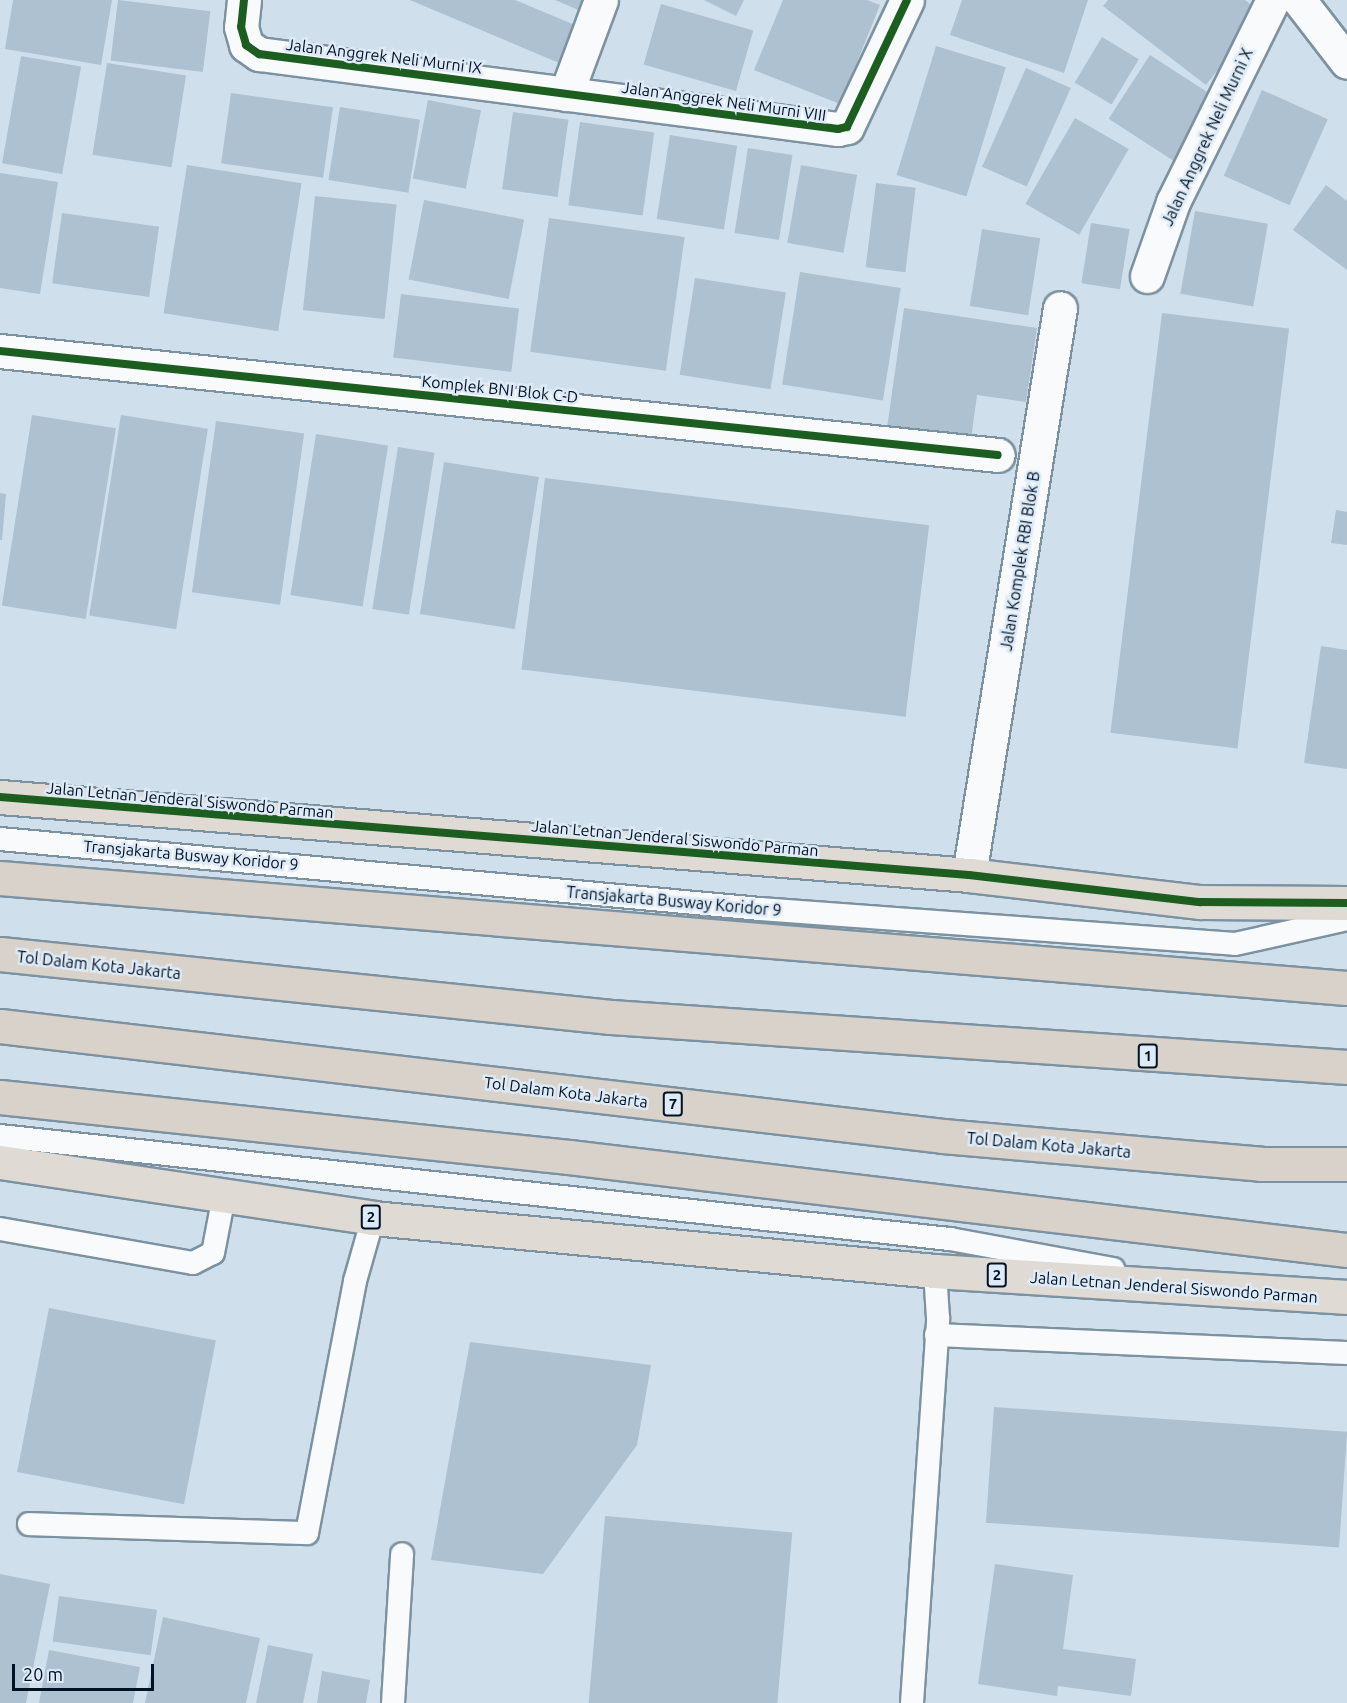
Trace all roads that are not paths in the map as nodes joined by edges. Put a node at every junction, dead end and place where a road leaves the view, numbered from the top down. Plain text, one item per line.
1 (244, 0) edge
2 (602, 0) edge
3 (907, 0) edge
4 (1273, 0) edge
5 (1299, 0) edge
6 (1347, 62) edge
7 (566, 94) junction
8 (1147, 276) dead end
9 (1060, 308) dead end
10 (0, 351) edge
11 (998, 455) dead end
12 (0, 797) edge
13 (0, 839) edge
14 (969, 875) junction
15 (0, 878) edge
16 (1347, 903) edge
17 (1347, 919) edge
18 (0, 954) edge
19 (1347, 988) edge
20 (0, 1026) edge
21 (1347, 1067) edge
22 (0, 1097) edge
23 (0, 1136) edge
24 (0, 1162) edge
25 (1347, 1164) edge
26 (224, 1196) junction
27 (373, 1218) junction
28 (0, 1229) edge
29 (1347, 1250) edge
30 (935, 1270) junction
31 (1250, 1295) junction
32 (1347, 1297) edge
33 (936, 1335) junction
34 (1347, 1353) edge
35 (29, 1524) dead end
36 (402, 1554) dead end
37 (393, 1703) edge
38 (912, 1703) edge

1 - 7 street, Jalan Anggrek Neli Murni IX
2 - 7 street
3 - 7 street, Jalan Anggrek Neli Murni VIII
4 - 8 street, Jalan Anggrek Neli Murni X
5 - 6 street
9 - 14 street, Jalan Komplek RBI Blok B
10 - 11 street, Komplek BNI Blok C-D
12 - 14 highway, Jalan Letnan Jenderal Siswondo Parman
13 - 17 lane, Transjakarta Busway Koridor 9
14 - 16 highway, Jalan Letnan Jenderal Siswondo Parman
15 - 19 highway
18 - 21 highway, Tol Dalam Kota Jakarta / 1
20 - 25 highway, Tol Dalam Kota Jakarta / 7
22 - 29 highway
23 - 31 lane
24 - 26 highway, Jalan Letnan Jenderal Siswondo Parman / 2
26 - 27 highway, Jalan Letnan Jenderal Siswondo Parman / 2
26 - 28 lane
27 - 30 highway, Jalan Letnan Jenderal Siswondo Parman / 2
27 - 35 lane
30 - 31 highway, Jalan Letnan Jenderal Siswondo Parman / 2
30 - 33 lane
31 - 32 highway, Jalan Letnan Jenderal Siswondo Parman / 2
33 - 34 lane
33 - 38 lane
36 - 37 lane

